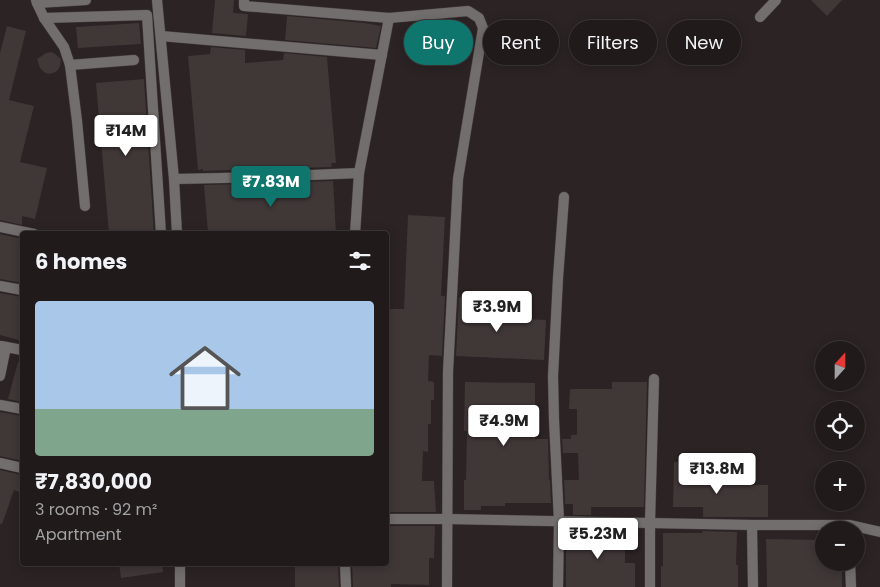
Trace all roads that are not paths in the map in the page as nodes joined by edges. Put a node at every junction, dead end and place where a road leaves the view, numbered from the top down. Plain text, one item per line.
1 (86, 0) edge
2 (158, 0) edge
3 (244, 0) edge
4 (776, 0) edge
5 (37, 1) edge
6 (760, 17) dead end
7 (44, 18) junction
8 (389, 18) junction
9 (160, 36) junction
10 (382, 55) junction
11 (134, 60) dead end
12 (70, 66) junction
13 (359, 173) junction
14 (174, 179) junction
15 (564, 197) dead end
16 (85, 206) dead end
17 (0, 227) edge
18 (20, 231) edge
19 (161, 231) edge
20 (177, 231) edge
21 (355, 231) edge
22 (0, 286) edge
23 (20, 290) edge
24 (3, 346) edge
25 (20, 350) edge
26 (0, 376) edge
27 (654, 379) dead end
28 (0, 405) edge
29 (20, 409) edge
30 (0, 463) edge
31 (20, 468) edge
32 (389, 519) edge
33 (448, 519) junction
34 (559, 521) junction
35 (650, 522) junction
36 (752, 525) junction
37 (815, 526) edge
38 (865, 530) edge
39 (880, 532) edge
40 (180, 566) edge
41 (345, 566) edge
42 (850, 571) edge
43 (180, 587) edge
44 (346, 587) edge
45 (447, 587) edge
46 (558, 587) edge
47 (650, 587) edge
48 (753, 587) edge
49 (850, 587) edge

1 - 5 street
2 - 9 street
3 - 8 street
4 - 6 street
5 - 7 street
7 - 12 street
7 - 19 street
8 - 10 street
8 - 33 street
9 - 10 street
9 - 14 street
10 - 13 street
11 - 12 street
12 - 16 street
13 - 14 street
13 - 21 street
14 - 20 street
15 - 34 street
17 - 18 street
22 - 23 street
24 - 25 street
24 - 26 street
27 - 35 street
28 - 29 street
30 - 31 street
32 - 33 street
33 - 34 street
33 - 45 street
34 - 35 street
34 - 46 street
35 - 36 street
35 - 47 street
36 - 37 street
36 - 48 street
38 - 39 street
40 - 43 street
41 - 44 street
42 - 49 street

